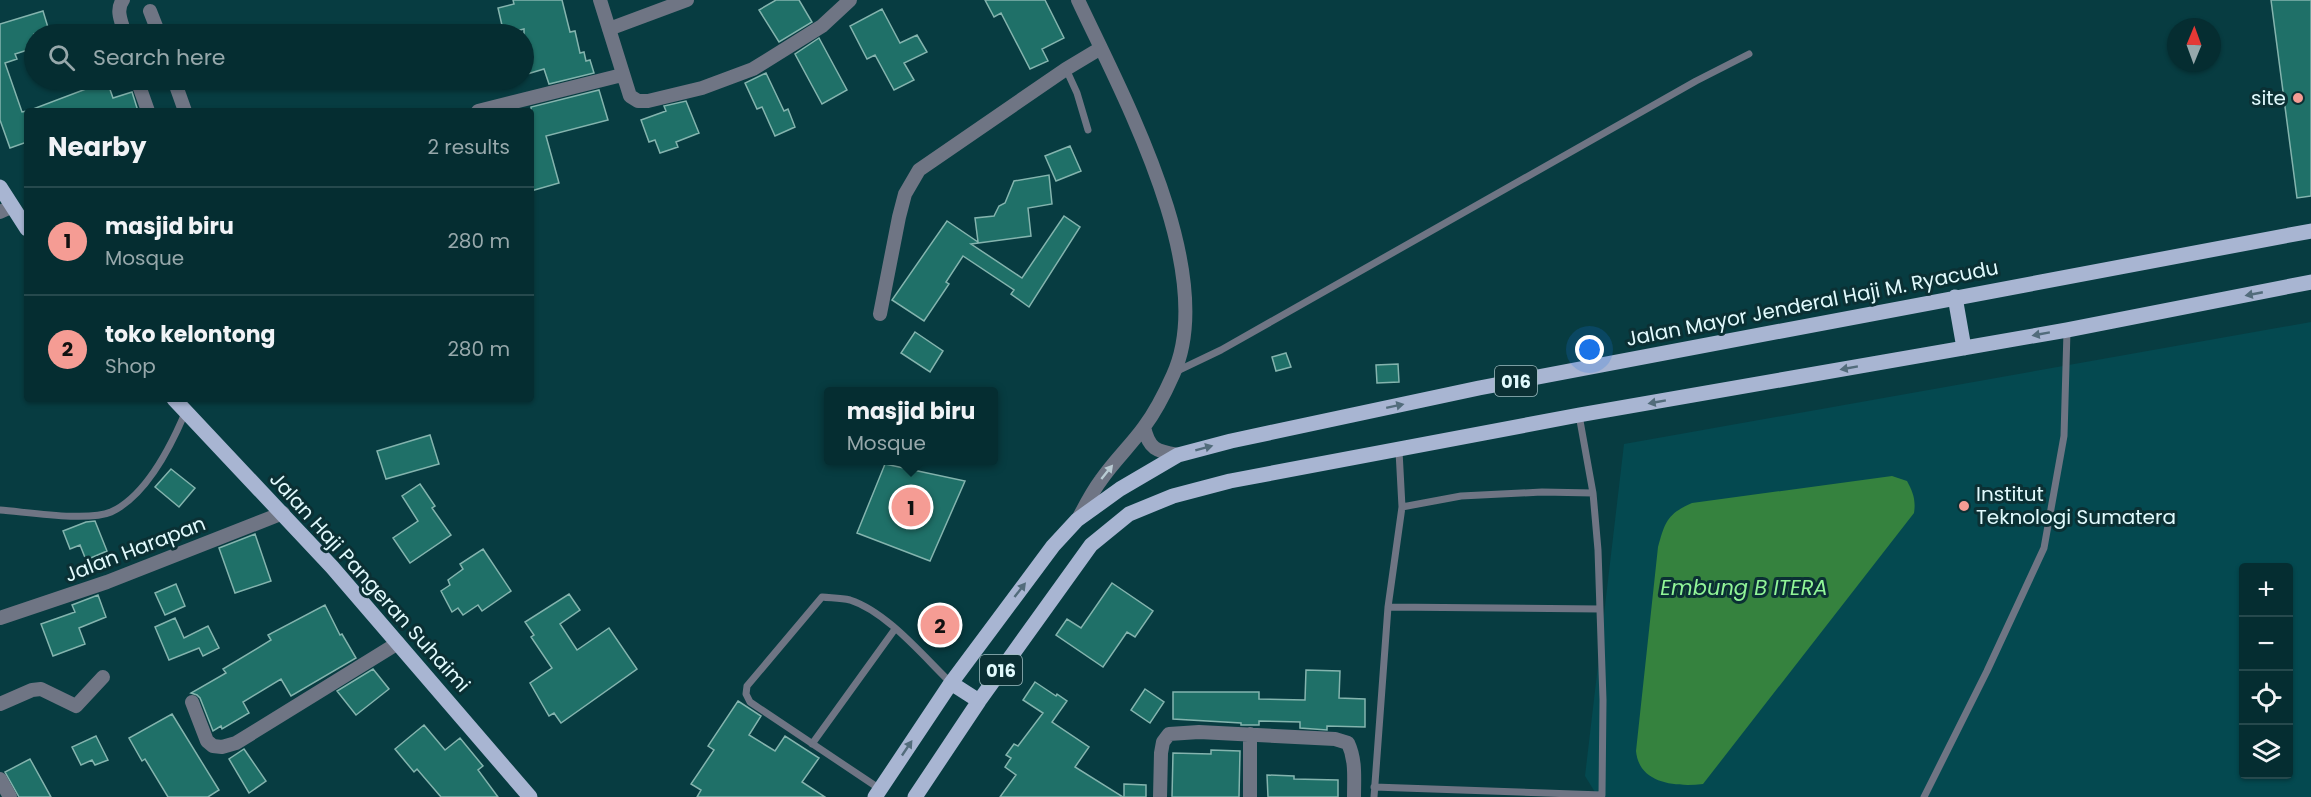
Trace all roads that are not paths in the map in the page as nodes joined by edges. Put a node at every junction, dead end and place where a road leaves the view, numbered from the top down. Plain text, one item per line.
1 (123, 0) edge
2 (600, 0) edge
3 (687, 0) edge
4 (850, 0) edge
5 (1078, 0) edge
6 (150, 11) dead end
7 (122, 24) edge
8 (155, 24) edge
9 (609, 29) junction
10 (1101, 48) junction
11 (1749, 54) dead end
12 (1066, 69) junction
13 (622, 75) junction
14 (144, 90) edge
15 (178, 90) edge
16 (147, 108) edge
17 (184, 108) edge
18 (490, 108) edge
19 (1088, 130) dead end
20 (0, 187) edge
21 (6, 210) edge
22 (24, 222) edge
23 (2311, 231) edge
24 (2311, 282) edge
25 (1954, 297) junction
26 (880, 314) dead end
27 (2067, 330) junction
28 (1964, 348) junction
29 (1175, 372) junction
30 (177, 402) edge
31 (186, 412) junction
32 (1579, 416) junction
33 (1144, 427) junction
34 (1398, 451) junction
35 (1178, 455) junction
36 (1593, 493) junction
37 (1402, 507) junction
38 (0, 510) edge
39 (283, 513) junction
40 (1077, 520) junction
41 (1388, 607) junction
42 (1600, 609) junction
43 (0, 618) edge
44 (895, 629) junction
45 (398, 643) junction
46 (103, 677) dead end
47 (951, 683) junction
48 (979, 701) junction
49 (192, 702) dead end
50 (0, 704) edge
51 (1250, 735) junction
52 (812, 744) junction
53 (0, 779) edge
54 (1374, 787) junction
55 (877, 793) edge
56 (1602, 796) edge
57 (10, 797) edge
58 (530, 797) edge
59 (915, 797) edge
60 (1160, 797) edge
61 (1250, 797) edge
62 (1354, 797) edge
63 (1374, 797) edge
64 (1924, 797) edge

1 - 7 street
2 - 9 street
3 - 9 street
4 - 13 street
5 - 10 street
6 - 8 street
9 - 13 street
10 - 12 street
10 - 29 street
11 - 29 lane
12 - 19 lane
12 - 26 street
13 - 18 street
14 - 16 street
15 - 17 street
20 - 21 main road
21 - 22 main road
23 - 25 main road, Jalan Mayor Jenderal Haji M. Ryacudu / 016
24 -> 27 main road, 016
25 - 28 main road
35 -> 25 main road, Jalan Mayor Jenderal Haji M. Ryacudu / 016
27 -> 28 main road, 016
27 - 64 lane
28 -> 32 main road, 016
29 - 33 street
30 - 31 main road, Jalan Haji Pangeran Suhaimi
31 - 38 lane
31 - 39 main road, Jalan Haji Pangeran Suhaimi
32 - 34 main road, 016
32 - 36 lane
33 - 35 street
40 -> 33 street
34 - 37 lane
34 - 48 main road, 016
35 - 40 main road, Jalan Mayor Jenderal Haji M. Ryacudu / 016
36 - 37 lane
36 - 42 lane
37 - 41 lane
39 - 43 street, Jalan Harapan
39 - 45 main road, Jalan Haji Pangeran Suhaimi
47 -> 40 main road, Jalan Mayor Jenderal Haji M. Ryacudu / 016
41 - 42 lane
41 - 54 lane
42 - 56 lane
44 - 47 lane
44 - 52 lane
44 - 52 lane
45 - 49 street
45 - 58 main road, Jalan Haji Pangeran Suhaimi
46 - 50 street
47 - 48 main road
55 -> 47 main road, Jalan Mayor Jenderal Haji M. Ryacudu / 016
48 - 59 main road, 016
51 - 60 street
51 - 61 street
51 - 62 street
52 - 55 lane
53 - 57 street
54 - 56 lane
54 - 63 lane

